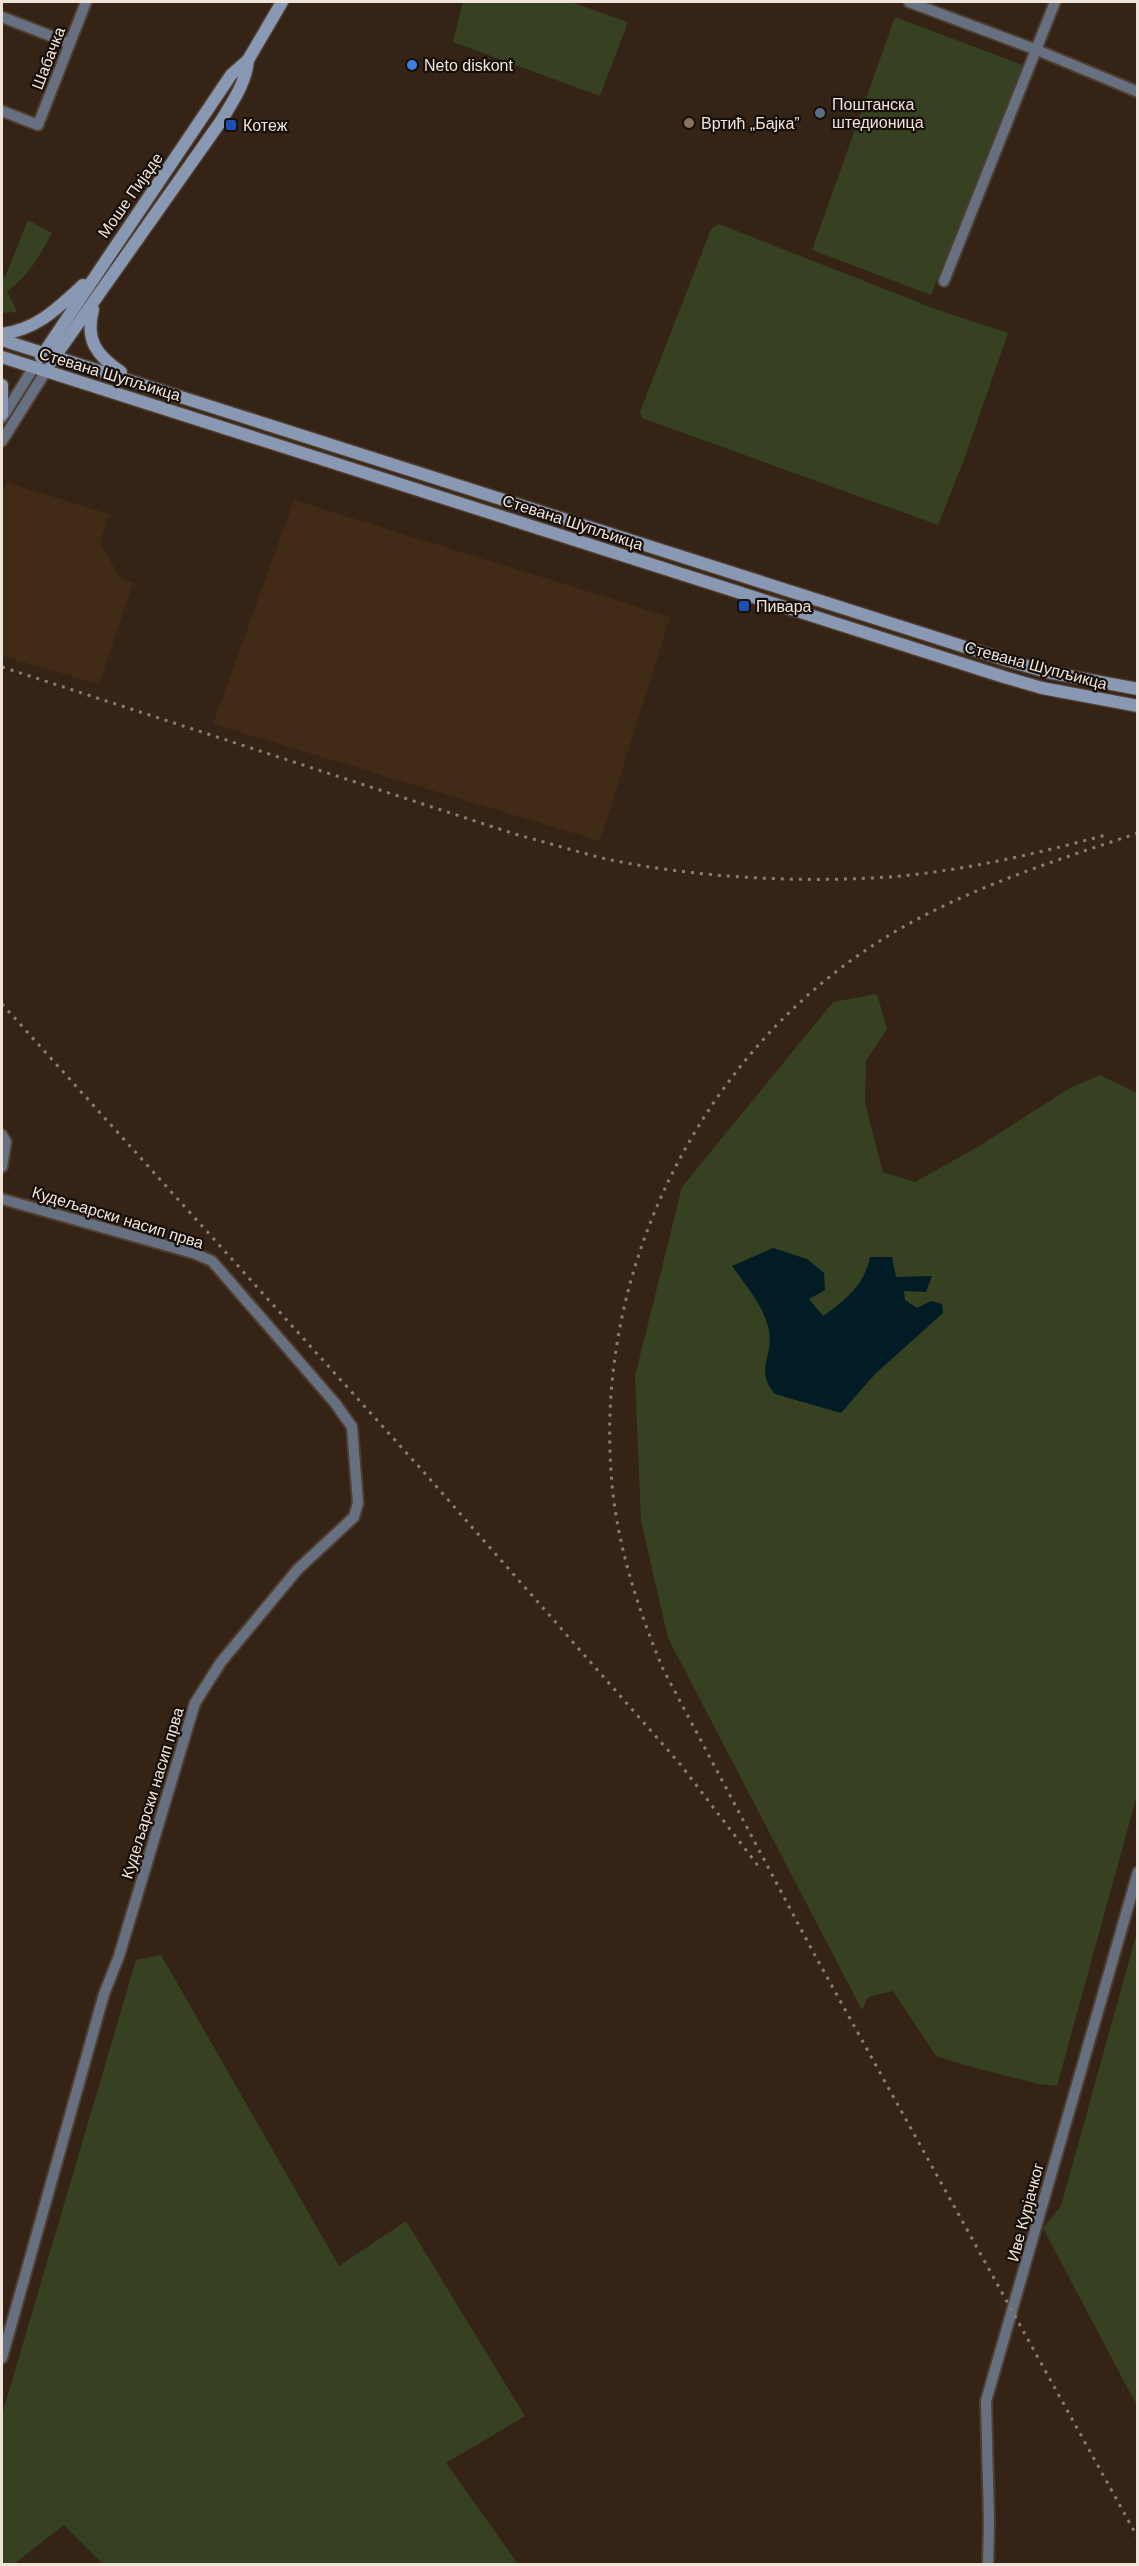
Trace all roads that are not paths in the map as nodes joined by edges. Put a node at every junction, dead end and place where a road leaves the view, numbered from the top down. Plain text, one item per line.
1 (86, 2) edge
2 (282, 2) edge
3 (909, 2) edge
4 (1055, 2) edge
5 (2, 17) edge
6 (69, 43) junction
7 (1036, 50) junction
8 (248, 60) junction
9 (1137, 92) edge
10 (2, 111) edge
11 (99, 270) junction
12 (944, 281) dead end
13 (96, 301) junction
14 (2, 334) edge
15 (2, 340) edge
16 (49, 354) junction
17 (2, 357) edge
18 (40, 369) junction
19 (137, 382) junction
20 (2, 385) edge
21 (2, 416) edge
22 (2, 441) edge
23 (1137, 689) edge
24 (1137, 706) edge
25 (2, 1135) edge
26 (2, 1167) edge
27 (2, 1198) edge
28 (1137, 1872) edge
29 (2, 2358) edge
30 (988, 2565) edge

1 - 6 street, Шабачка
2 - 8 main road, Моше Пијаде
3 - 7 street
4 - 7 street
5 - 6 street
6 - 10 street, Шабачка
7 - 9 street
7 - 12 street
8 - 11 main road, Моше Пијаде
8 - 13 main road, Моше Пијаде
11 - 14 main road
11 - 16 main road, Моше Пијаде
13 - 16 main road, Моше Пијаде
13 - 19 main road
15 - 16 main road, Стевана Шупљикца
16 - 18 main road
16 - 19 main road, Стевана Шупљикца
17 - 18 main road, Стевана Шупљикца
18 - 21 street
18 - 22 street
18 - 24 main road, Стевана Шупљикца
19 - 23 main road, Стевана Шупљикца
20 - 21 main road
25 - 26 street
27 - 29 street, Кудељарски насип прва
28 - 30 street, Иве Курјачког

